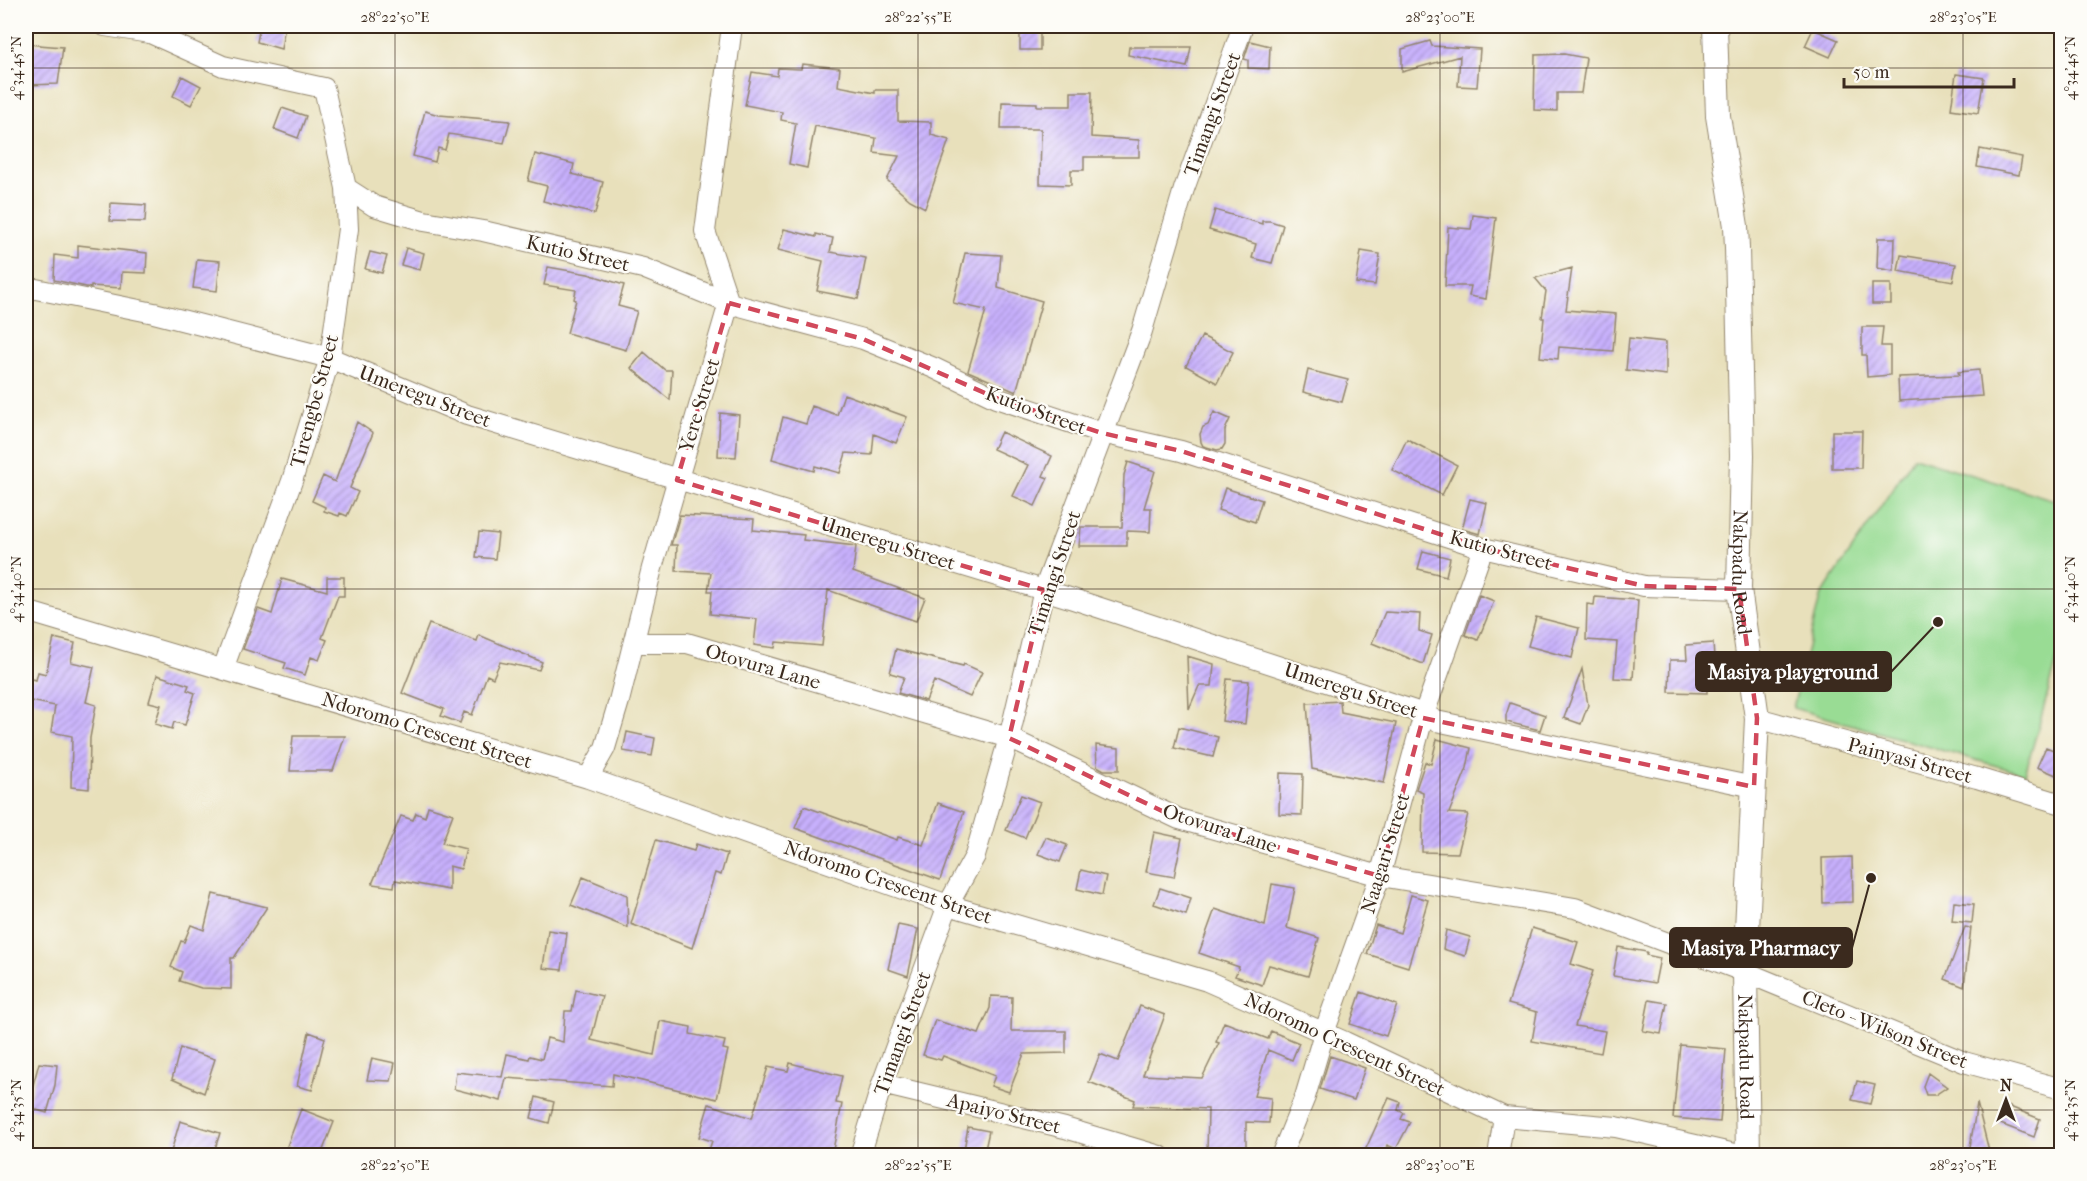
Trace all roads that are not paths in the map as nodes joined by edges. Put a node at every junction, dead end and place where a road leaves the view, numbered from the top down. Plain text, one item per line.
1 (105, 26) edge
2 (732, 26) edge
3 (1244, 26) edge
4 (1715, 26) edge
5 (346, 188) junction
6 (26, 287) edge
7 (729, 303) junction
8 (330, 358) junction
9 (1102, 433) junction
10 (677, 480) junction
11 (1483, 548) junction
12 (1044, 590) junction
13 (1739, 590) junction
14 (26, 611) edge
15 (634, 643) junction
16 (223, 669) junction
17 (1424, 714) junction
18 (1757, 718) junction
19 (1009, 738) junction
20 (588, 778) junction
21 (1754, 788) junction
22 (2061, 804) edge
23 (1380, 876) junction
24 (948, 905) junction
25 (1745, 972) junction
26 (1324, 1033) junction
27 (882, 1084) junction
28 (2061, 1089) edge
29 (1504, 1117) junction
30 (861, 1155) edge
31 (1160, 1155) edge
32 (1281, 1155) edge
33 (1498, 1155) edge
34 (1746, 1155) edge

1 - 5 street, Tirengbe Street
2 - 7 street
3 - 9 street, Timangi Street
4 - 13 street, Nakpadu Road
5 - 7 street, Kutio Street
5 - 8 street, Tirengbe Street
6 - 8 street, Umeregu Street
7 - 9 street, Kutio Street
7 - 10 street, Yere Street
8 - 10 street, Umeregu Street
8 - 16 street, Tirengbe Street
9 - 11 street, Kutio Street
9 - 12 street, Timangi Street
10 - 12 street, Umeregu Street
10 - 15 street, Yere Street
11 - 13 street, Kutio Street
11 - 17 street, Naagari Street
12 - 17 street, Umeregu Street
12 - 19 street, Timangi Street
13 - 18 street, Nakpadu Road
14 - 16 street, Ndoromo Crescent Street
15 - 19 street, Otovura Lane
15 - 20 street, Yere Street
16 - 20 street, Ndoromo Crescent Street
17 - 21 street, Umeregu Street
17 - 23 street, Naagari Street
18 - 21 street, Nakpadu Road
18 - 22 street, Painyasi Street
19 - 23 street, Otovura Lane
19 - 24 street, Timangi Street
20 - 24 street, Ndoromo Crescent Street
21 - 25 street, Nakpadu Road
23 - 25 street, Otovura Lane
23 - 26 street, Naagari Street
24 - 26 street, Ndoromo Crescent Street
24 - 27 street, Timangi Street
25 - 28 street, Cleto - Wilson Street
25 - 34 street, Nakpadu Road
26 - 29 street, Ndoromo Crescent Street
26 - 32 street, Naagari Street
27 - 30 street, Timangi Street
27 - 31 street, Apaiyo Street
29 - 33 street
29 - 34 street, Ndoromo Crescent Street

